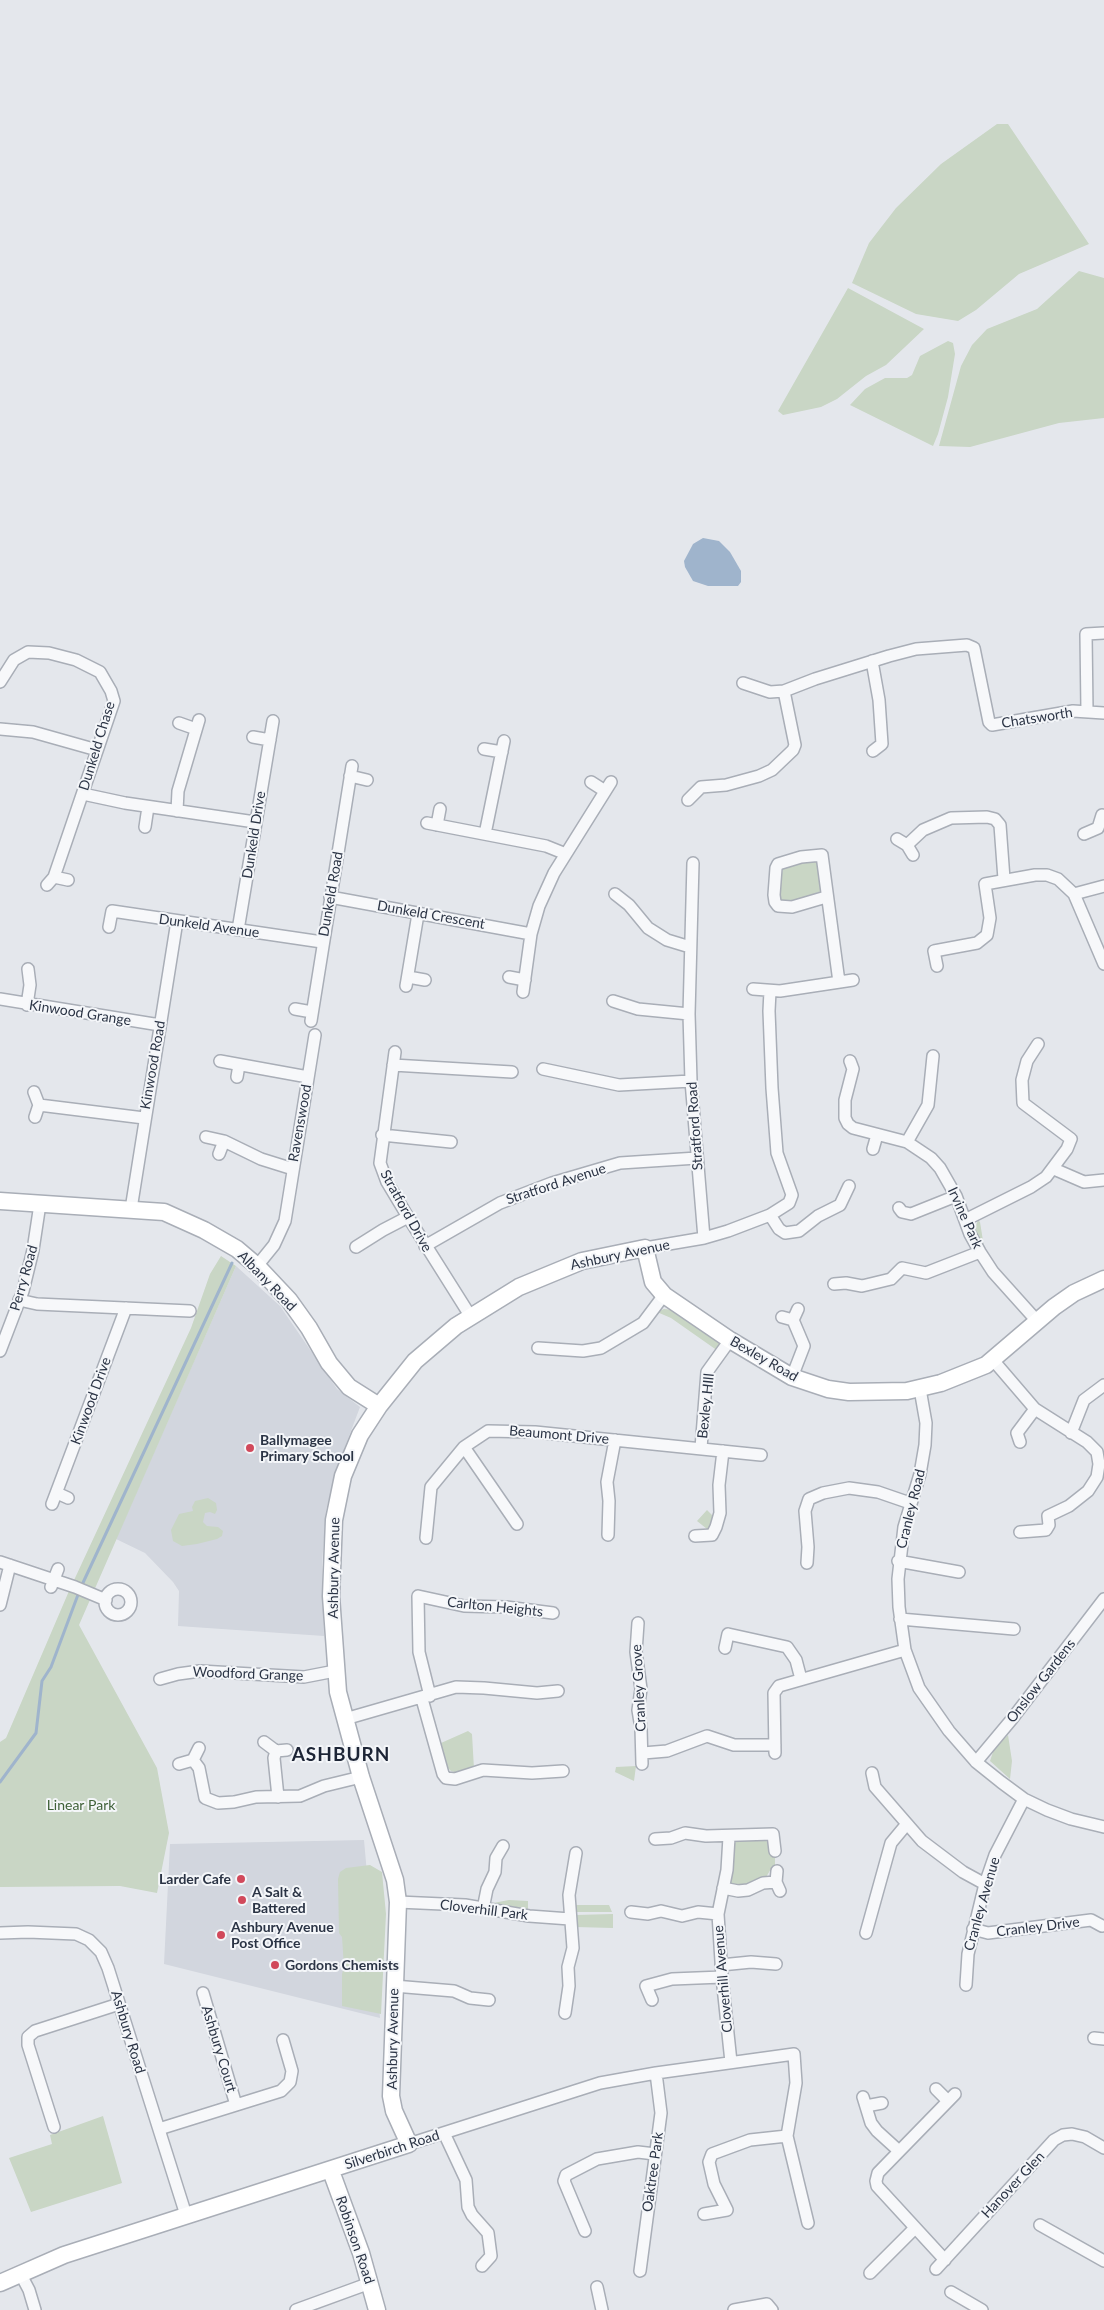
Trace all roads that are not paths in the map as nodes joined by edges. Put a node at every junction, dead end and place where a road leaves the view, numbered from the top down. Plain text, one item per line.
1 (1104, 633) edge
2 (872, 662) junction
3 (0, 682) edge
4 (743, 683) dead end
5 (784, 691) junction
6 (1086, 711) junction
7 (1104, 713) edge
8 (273, 721) dead end
9 (179, 723) dead end
10 (0, 728) edge
11 (252, 737) dead end
12 (270, 740) junction
13 (484, 749) dead end
14 (97, 750) junction
15 (873, 751) dead end
16 (367, 780) dead end
17 (591, 782) dead end
18 (83, 794) junction
19 (688, 800) dead end
20 (148, 807) junction
21 (440, 809) dead end
22 (177, 811) junction
23 (1102, 815) dead end
24 (255, 822) junction
25 (145, 827) dead end
26 (1101, 832) edge
27 (485, 834) junction
28 (1084, 834) dead end
29 (906, 846) dead end
30 (566, 854) junction
31 (693, 863) dead end
32 (1004, 879) junction
33 (68, 880) dead end
34 (1104, 886) edge
35 (615, 894) dead end
36 (1074, 894) junction
37 (330, 897) junction
38 (826, 897) junction
39 (418, 914) junction
40 (177, 921) junction
41 (109, 927) dead end
42 (238, 930) junction
43 (531, 934) junction
44 (322, 942) junction
45 (690, 947) junction
46 (1104, 964) edge
47 (937, 966) dead end
48 (28, 969) dead end
49 (509, 977) dead end
50 (425, 980) dead end
51 (853, 980) dead end
52 (839, 982) junction
53 (753, 989) dead end
54 (770, 991) junction
55 (0, 999) edge
56 (613, 1001) dead end
57 (27, 1005) junction
58 (295, 1009) dead end
59 (689, 1014) junction
60 (160, 1025) junction
61 (315, 1035) dead end
62 (1038, 1044) dead end
63 (395, 1052) dead end
64 (933, 1056) dead end
65 (220, 1061) dead end
66 (850, 1061) dead end
67 (393, 1064) junction
68 (239, 1065) junction
69 (543, 1069) dead end
70 (512, 1072) dead end
71 (237, 1077) dead end
72 (308, 1077) junction
73 (691, 1081) junction
74 (34, 1092) dead end
75 (39, 1105) junction
76 (34, 1117) dead end
77 (144, 1118) junction
78 (382, 1135) junction
79 (877, 1135) junction
80 (206, 1138) dead end
81 (224, 1141) junction
82 (451, 1142) dead end
83 (907, 1142) junction
84 (873, 1149) dead end
85 (219, 1154) dead end
86 (697, 1158) junction
87 (292, 1169) junction
88 (1054, 1169) junction
89 (1104, 1180) edge
90 (849, 1186) dead end
91 (956, 1196) junction
92 (0, 1201) edge
93 (40, 1204) junction
94 (899, 1208) dead end
95 (131, 1209) junction
96 (770, 1215) junction
97 (408, 1217) junction
98 (965, 1220) junction
99 (704, 1238) junction
100 (425, 1246) junction
101 (356, 1248) dead end
102 (645, 1248) junction
103 (980, 1252) junction
104 (257, 1266) junction
105 (1104, 1279) edge
106 (834, 1284) dead end
107 (664, 1295) junction
108 (19, 1300) junction
109 (126, 1308) junction
110 (190, 1310) dead end
111 (791, 1316) dead end
112 (471, 1317) junction
113 (1038, 1321) junction
114 (730, 1340) junction
115 (1, 1348) edge
116 (538, 1348) dead end
117 (993, 1360) junction
118 (792, 1377) junction
119 (1104, 1386) edge
120 (920, 1389) junction
121 (379, 1406) junction
122 (1035, 1409) junction
123 (1071, 1433) junction
124 (615, 1440) junction
125 (1020, 1442) dead end
126 (464, 1447) junction
127 (701, 1448) junction
128 (723, 1451) junction
129 (761, 1455) dead end
130 (68, 1498) dead end
131 (910, 1503) junction
132 (517, 1524) dead end
133 (1020, 1532) dead end
134 (608, 1535) dead end
135 (694, 1536) dead end
136 (426, 1538) dead end
137 (898, 1561) junction
138 (5, 1563) edge
139 (807, 1563) dead end
140 (959, 1572) dead end
141 (1104, 1599) edge
142 (106, 1600) dead end
143 (0, 1605) edge
144 (553, 1613) dead end
145 (1007, 1616) dead end
146 (900, 1619) junction
147 (638, 1623) dead end
148 (725, 1648) dead end
149 (905, 1650) junction
150 (335, 1671) junction
151 (160, 1679) dead end
152 (801, 1679) junction
153 (558, 1691) dead end
154 (426, 1697) junction
155 (345, 1719) junction
156 (264, 1742) dead end
157 (199, 1748) dead end
158 (193, 1760) junction
159 (976, 1762) junction
160 (179, 1764) dead end
161 (563, 1771) dead end
162 (872, 1774) dead end
163 (362, 1777) junction
164 (278, 1796) junction
165 (1024, 1799) junction
166 (906, 1825) junction
167 (1104, 1827) edge
168 (730, 1836) junction
169 (655, 1839) dead end
170 (503, 1846) dead end
171 (775, 1851) dead end
172 (576, 1853) dead end
173 (778, 1882) dead end
174 (985, 1884) junction
175 (723, 1888) junction
176 (398, 1902) junction
177 (483, 1909) junction
178 (631, 1912) dead end
179 (718, 1914) junction
180 (570, 1919) junction
181 (1102, 1926) dead end
182 (973, 1929) junction
183 (0, 1933) edge
184 (866, 1933) dead end
185 (776, 1964) dead end
186 (721, 1965) junction
187 (722, 1977) junction
188 (966, 1985) dead end
189 (394, 1986) junction
190 (203, 1993) dead end
191 (489, 2000) dead end
192 (652, 2000) dead end
193 (119, 2004) junction
194 (564, 2013) dead end
195 (283, 2040) dead end
196 (731, 2062) junction
197 (656, 2073) junction
198 (936, 2089) dead end
199 (882, 2102) dead end
200 (236, 2105) junction
201 (54, 2127) dead end
202 (159, 2129) junction
203 (444, 2133) junction
204 (787, 2136) junction
205 (408, 2144) junction
206 (1104, 2148) edge
207 (899, 2151) junction
208 (655, 2154) junction
209 (331, 2171) junction
210 (704, 2214) dead end
211 (186, 2216) junction
212 (808, 2223) dead end
213 (1040, 2225) dead end
214 (915, 2228) junction
215 (585, 2231) dead end
216 (944, 2260) junction
217 (1104, 2260) edge
218 (482, 2266) dead end
219 (936, 2269) dead end
220 (640, 2271) dead end
221 (870, 2272) dead end
222 (20, 2273) junction
223 (0, 2283) edge
224 (370, 2283) junction
225 (597, 2288) dead end
226 (951, 2292) dead end
227 (36, 2310) edge
228 (296, 2310) edge
229 (377, 2310) edge
230 (602, 2310) edge
231 (734, 2310) edge
232 (772, 2310) edge
233 (982, 2310) edge

1 - 6 street, Chatsworth
2 - 5 street, Chatsworth
2 - 6 street, Chatsworth
2 - 15 street
3 - 14 street, Dunkeld Chase
4 - 5 street, Chatsworth
5 - 19 street
6 - 7 street, Chatsworth
8 - 12 street, Dunkeld Drive
9 - 22 street
10 - 14 street
11 - 12 street
12 - 24 street, Dunkeld Drive
13 - 27 street
14 - 18 street, Dunkeld Chase
16 - 37 street, Dunkeld Road
17 - 30 street
18 - 20 street
18 - 33 street, Dunkeld Chase
20 - 22 street
20 - 25 street
21 - 27 street
22 - 24 street
23 - 26 street
24 - 42 street, Dunkeld Drive
26 - 28 street
27 - 30 street
29 - 32 street
30 - 43 street
31 - 45 street, Stratford Road
32 - 36 street
32 - 47 street
34 - 36 street
35 - 45 street
36 - 46 street
37 - 39 street, Dunkeld Crescent
37 - 44 street, Dunkeld Road
38 - 38 street
38 - 52 street
39 - 43 street, Dunkeld Crescent
39 - 50 street
40 - 41 street, Dunkeld Avenue
40 - 42 street, Dunkeld Avenue
40 - 60 street, Kinwood Road
42 - 44 street, Dunkeld Avenue
43 - 49 street
44 - 58 street, Dunkeld Road
45 - 59 street, Stratford Road
48 - 57 street
51 - 52 street
52 - 54 street
53 - 54 street
54 - 96 street, Ashbury Avenue
55 - 57 street, Kinwood Grange
56 - 59 street
57 - 60 street, Kinwood Grange
59 - 73 street, Stratford Road
60 - 77 street, Kinwood Road
61 - 72 street, Ravenswood
62 - 88 street
63 - 67 street, Stratford Drive
64 - 83 street
65 - 68 street, Ravenswood
66 - 79 street, Irvine Park
67 - 70 street
67 - 78 street, Stratford Drive
68 - 71 street
68 - 72 street, Ravenswood
69 - 73 street
72 - 87 street, Ravenswood
73 - 86 street, Stratford Road
74 - 75 street
75 - 76 street
75 - 77 street
77 - 95 street, Kinwood Road
78 - 82 street
78 - 97 street, Stratford Drive
79 - 83 street, Irvine Park
79 - 84 street
80 - 81 street, Ravenswood
81 - 85 street
81 - 87 street, Ravenswood
83 - 91 street, Irvine Park
86 - 99 street, Stratford Road
86 - 100 street, Stratford Avenue
87 - 104 street, Ravenswood
88 - 89 street
88 - 98 street
90 - 96 street
91 - 94 street
91 - 98 street, Irvine Park
92 - 93 street, Albany Road
93 - 95 street, Albany Road
93 - 108 street, Perry Road
95 - 104 street, Albany Road
96 - 99 street, Ashbury Avenue
97 - 100 street, Stratford Drive
97 - 101 street
98 - 103 street, Irvine Park
99 - 102 street, Ashbury Avenue
100 - 112 street, Stratford Drive
102 - 107 street, Bexley Road
102 - 112 street, Ashbury Avenue
103 - 106 street
103 - 113 street, Irvine Park
104 - 121 street, Albany Road
105 - 113 street, Bexley Road
107 - 114 street, Bexley Road
107 - 116 street
108 - 109 street
108 - 115 street, Perry Road
109 - 110 street
109 - 130 street, Kinwood Drive
111 - 118 street
112 - 121 street, Ashbury Avenue
113 - 117 street, Bexley Road
114 - 118 street, Bexley Road
114 - 127 street, Bexley HIll
117 - 120 street, Bexley Road
117 - 122 street
118 - 120 street, Bexley Road
119 - 123 street
120 - 131 street, Cranley Road
121 - 150 street, Ashbury Avenue
122 - 123 street
122 - 125 street
123 - 133 street
124 - 126 street, Beaumont Drive
124 - 127 street, Beaumont Drive
124 - 134 street
126 - 132 street
126 - 136 street, Beaumont Drive
127 - 128 street, Beaumont Drive
128 - 129 street, Beaumont Drive
128 - 135 street
131 - 137 street, Cranley Road
131 - 139 street
137 - 140 street
137 - 146 street, Cranley Road
138 - 142 street
138 - 143 street
141 - 159 street, Onslow Gardens
144 - 154 street, Carlton Heights
145 - 146 street
146 - 149 street, Cranley Road
147 - 152 street, Cranley Grove
148 - 152 street
149 - 152 street, Cranley Grove
149 - 159 street, Cranley Road
150 - 151 street, Woodford Grange
150 - 155 street, Ashbury Avenue
153 - 154 street
154 - 155 street
154 - 161 street, Carlton Heights
155 - 163 street, Ashbury Avenue
156 - 164 street
157 - 158 street
158 - 160 street
158 - 164 street
159 - 165 street, Cranley Road
162 - 166 street
163 - 164 street
163 - 176 street, Ashbury Avenue
165 - 167 street, Cranley Road
165 - 174 street, Cranley Avenue
166 - 174 street
166 - 184 street
168 - 169 street
168 - 171 street
168 - 175 street, Cloverhill Avenue
170 - 177 street
172 - 180 street
173 - 175 street
174 - 182 street, Cranley Avenue
175 - 179 street, Cloverhill Avenue
176 - 177 street, Cloverhill Park
176 - 189 street, Ashbury Avenue
177 - 180 street, Cloverhill Park
178 - 179 street
179 - 186 street, Cloverhill Avenue
180 - 194 street
181 - 182 street, Cranley Drive
182 - 188 street, Cranley Avenue
183 - 193 street, Ashbury Road
185 - 186 street
186 - 187 street, Cloverhill Avenue
187 - 192 street
187 - 196 street, Cloverhill Avenue
189 - 191 street
189 - 205 street, Ashbury Avenue
190 - 200 street, Ashbury Court
193 - 201 street
193 - 202 street, Ashbury Road
195 - 200 street, Ashbury Court
196 - 197 street, Silverbirch Road
196 - 204 street, Silverbirch Road
197 - 203 street, Silverbirch Road
197 - 208 street, Oaktree Park
198 - 207 street
199 - 207 street
200 - 202 street, Ashbury Court
202 - 211 street, Ashbury Road
203 - 205 street, Silverbirch Road
203 - 218 street
204 - 210 street
204 - 212 street
205 - 209 street, Silverbirch Road
206 - 216 street, Hanover Glen
207 - 214 street
208 - 215 street
208 - 220 street, Oaktree Park
209 - 211 street, Silverbirch Road
209 - 224 street, Robinson Road
211 - 222 street, Silverbirch Road
213 - 217 street
214 - 216 street
214 - 221 street
216 - 219 street, Hanover Glen
222 - 223 street, Silverbirch Road
222 - 227 street
224 - 228 street
224 - 229 street, Robinson Road
225 - 230 street
226 - 233 street
231 - 232 street

